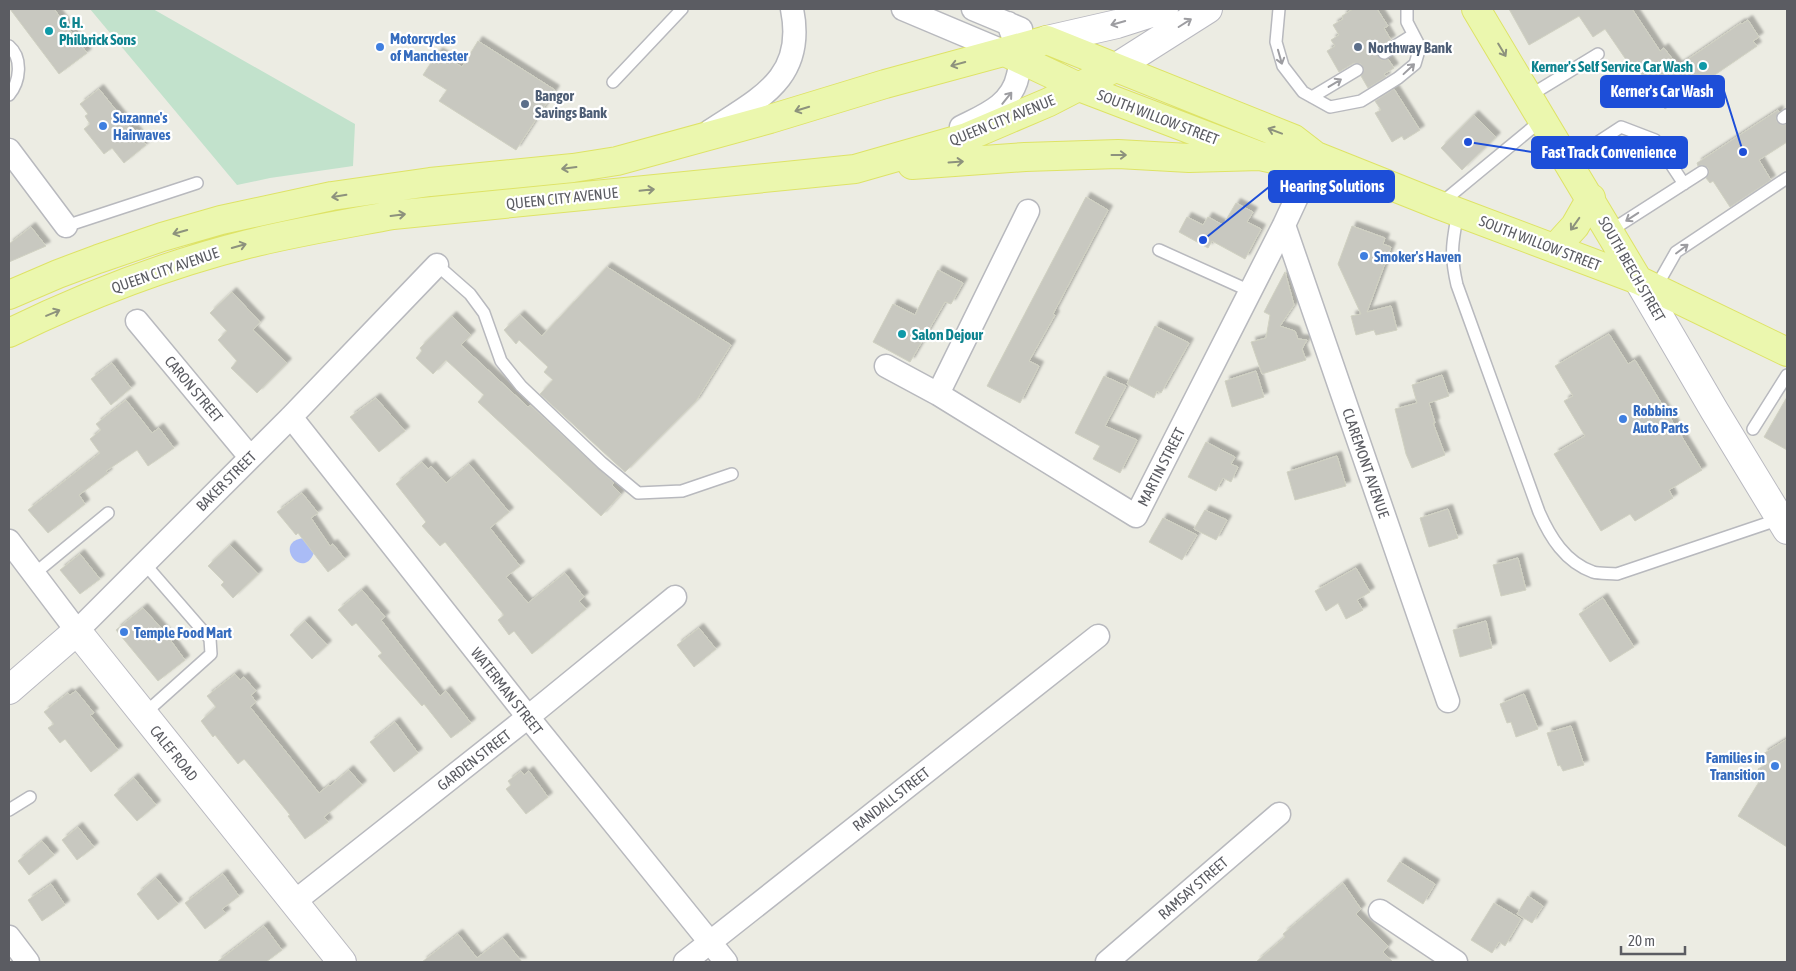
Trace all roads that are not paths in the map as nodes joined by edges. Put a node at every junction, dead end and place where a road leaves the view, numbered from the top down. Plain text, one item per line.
1 (682, 9) edge
2 (792, 9) edge
3 (903, 9) edge
4 (974, 9) edge
5 (1164, 9) edge
6 (1208, 9) edge
7 (1280, 9) edge
8 (1407, 9) edge
9 (1485, 11) edge
10 (1008, 23) junction
11 (1414, 35) junction
12 (1047, 40) junction
13 (9, 46) edge
14 (1014, 53) junction
15 (1384, 53) dead end
16 (1598, 54) dead end
17 (1114, 68) junction
18 (1357, 70) dead end
19 (613, 82) dead end
20 (1079, 87) junction
21 (9, 95) edge
22 (1529, 96) junction
23 (1312, 97) junction
24 (1543, 119) junction
25 (701, 138) junction
26 (9, 150) edge
27 (1260, 156) junction
28 (1316, 156) junction
29 (887, 160) junction
30 (1569, 161) junction
31 (855, 169) junction
32 (1702, 172) dead end
33 (1787, 178) edge
34 (197, 183) dead end
35 (1684, 184) junction
36 (1591, 198) junction
37 (1448, 208) junction
38 (1028, 212) dead end
39 (1284, 225) junction
40 (66, 226) joint
41 (1610, 232) junction
42 (1555, 248) junction
43 (1159, 250) dead end
44 (437, 265) joint
45 (1647, 284) junction
46 (1250, 290) junction
47 (9, 295) edge
48 (137, 321) dead end
49 (9, 333) edge
50 (1787, 352) edge
51 (886, 366) dead end
52 (1787, 375) edge
53 (938, 394) junction
54 (291, 417) junction
55 (1753, 429) dead end
56 (250, 457) junction
57 (732, 474) dead end
58 (108, 513) dead end
59 (1784, 524) edge
60 (9, 541) edge
61 (144, 563) junction
62 (34, 574) junction
63 (674, 597) dead end
64 (77, 631) junction
65 (1098, 636) dead end
66 (9, 690) edge
67 (1448, 701) dead end
68 (144, 714) junction
69 (528, 717) junction
70 (30, 797) dead end
71 (9, 810) edge
72 (1279, 814) dead end
73 (294, 902) junction
74 (1380, 911) dead end
75 (9, 938) edge
76 (710, 942) junction
77 (1442, 959) edge
78 (28, 962) edge
79 (342, 962) edge
80 (685, 962) edge
81 (726, 962) edge
82 (1107, 962) edge

1 - 19 lane
2 - 25 street
3 - 14 street
4 - 10 street
5 -> 12 main road
17 -> 6 main road
7 -> 23 lane
8 - 11 lane
9 -> 22 main road, SOUTH BEECH STREET
10 - 12 street
10 - 14 street
11 - 15 lane
23 -> 11 lane
12 - 14 main road, QUEEN CITY AVENUE
12 - 17 main road, SOUTH WILLOW STREET
13 - 21 lane
14 - 20 main road, SOUTH WILLOW STREET
14 -> 25 main road, QUEEN CITY AVENUE
29 -> 14 street
16 - 22 lane
17 - 20 main road, QUEEN CITY AVENUE
28 -> 17 main road, SOUTH WILLOW STREET
23 -> 18 lane
20 - 27 main road, SOUTH WILLOW STREET
20 - 29 main road, QUEEN CITY AVENUE
22 - 24 main road, SOUTH BEECH STREET
24 - 30 main road, SOUTH BEECH STREET
24 - 37 lane
25 -> 47 main road, QUEEN CITY AVENUE
26 - 40 street
27 - 28 main road, SOUTH WILLOW STREET
31 -> 27 main road
28 - 37 main road, SOUTH WILLOW STREET
28 - 39 street, MARTIN STREET
29 - 31 main road, QUEEN CITY AVENUE
30 - 35 lane
30 - 36 main road, SOUTH BEECH STREET
49 -> 31 main road, QUEEN CITY AVENUE
32 - 35 lane
45 -> 33 lane
34 - 40 lane
35 -> 41 lane
36 - 41 main road, SOUTH BEECH STREET
36 -> 42 main road
37 - 42 main road, SOUTH WILLOW STREET
37 - 59 lane
38 - 53 street
39 - 46 street, MARTIN STREET
39 - 67 street, CLAREMONT AVENUE
41 - 45 main road, SOUTH BEECH STREET
42 - 45 main road, SOUTH WILLOW STREET
43 - 46 lane
44 - 54 street, BAKER STREET
44 - 57 lane
45 - 50 main road, SOUTH WILLOW STREET
45 - 59 main road, SOUTH BEECH STREET
46 - 53 street, MARTIN STREET
48 - 56 street, CARON STREET
51 - 53 street, MARTIN STREET
52 - 55 lane
54 - 56 street, BAKER STREET
54 - 69 street, WATERMAN STREET
56 - 61 street, BAKER STREET
58 - 62 lane
60 - 62 street, CALEF ROAD
61 - 64 street, BAKER STREET
61 - 68 lane
62 - 64 street, CALEF ROAD
63 - 69 street, GARDEN STREET
64 - 66 main road, BAKER STREET
64 - 68 main road, CALEF ROAD
65 - 76 street, RANDALL STREET
68 - 73 main road, CALEF ROAD
69 - 73 street, GARDEN STREET
69 - 76 street, WATERMAN STREET
70 - 71 lane
72 - 82 street, RAMSAY STREET
73 - 79 main road, CALEF ROAD
74 - 77 street
75 - 78 street
76 - 80 street, RANDALL STREET
76 - 81 street, WATERMAN STREET

